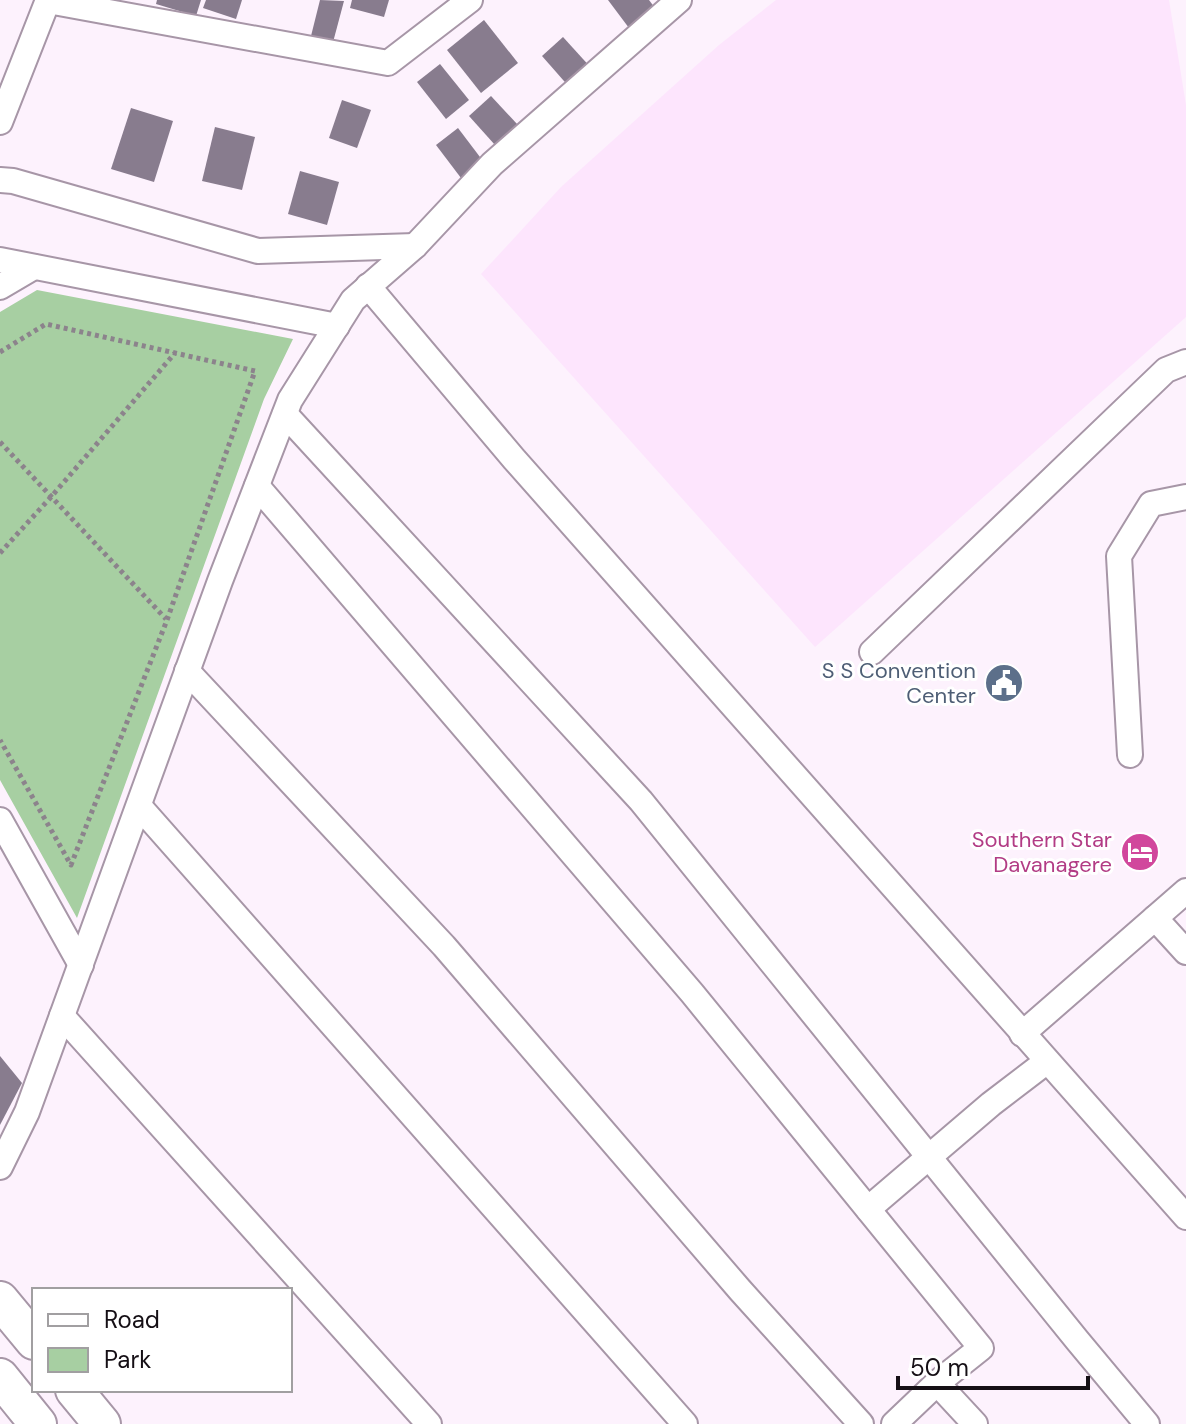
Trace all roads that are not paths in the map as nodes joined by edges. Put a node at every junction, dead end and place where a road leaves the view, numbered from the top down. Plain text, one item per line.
1 (48, 0) edge
2 (470, 0) edge
3 (679, 0) edge
4 (0, 122) edge
5 (0, 180) edge
6 (415, 246) junction
7 (0, 260) edge
8 (34, 267) junction
9 (368, 286) junction
10 (0, 287) edge
11 (337, 326) junction
12 (1186, 362) edge
13 (285, 414) junction
14 (257, 486) junction
15 (1186, 497) edge
16 (872, 652) dead end
17 (187, 671) junction
18 (1130, 755) dead end
19 (139, 806) junction
20 (0, 820) edge
21 (1186, 891) edge
22 (1155, 918) junction
23 (1186, 952) edge
24 (81, 965) junction
25 (62, 1016) junction
26 (1022, 1034) junction
27 (1046, 1062) junction
28 (929, 1156) junction
29 (0, 1167) edge
30 (868, 1209) junction
31 (1186, 1217) edge
32 (0, 1300) edge
33 (32, 1339) edge
34 (0, 1377) edge
35 (937, 1383) junction
36 (76, 1392) edge
37 (38, 1424) edge
38 (102, 1424) edge
39 (429, 1424) edge
40 (685, 1424) edge
41 (861, 1424) edge
42 (894, 1424) edge
43 (975, 1424) edge
44 (1147, 1424) edge

1 - 2 street
1 - 4 street
3 - 6 street
5 - 6 street
6 - 9 street
7 - 8 street
8 - 10 street
8 - 11 street
9 - 11 street
9 - 26 street
11 - 13 street
12 - 16 street
13 - 14 street
13 - 28 street
14 - 17 street
14 - 30 street
15 - 18 street
17 - 19 street
17 - 41 street
19 - 24 street
19 - 40 street
20 - 24 street
21 - 22 street
22 - 23 street
22 - 26 street
24 - 25 street
25 - 29 street
25 - 39 street
26 - 27 street
27 - 28 street
27 - 31 street
28 - 30 street
28 - 44 street
30 - 35 street
32 - 33 main road
34 - 37 main road
35 - 42 street
35 - 43 street
36 - 38 main road

